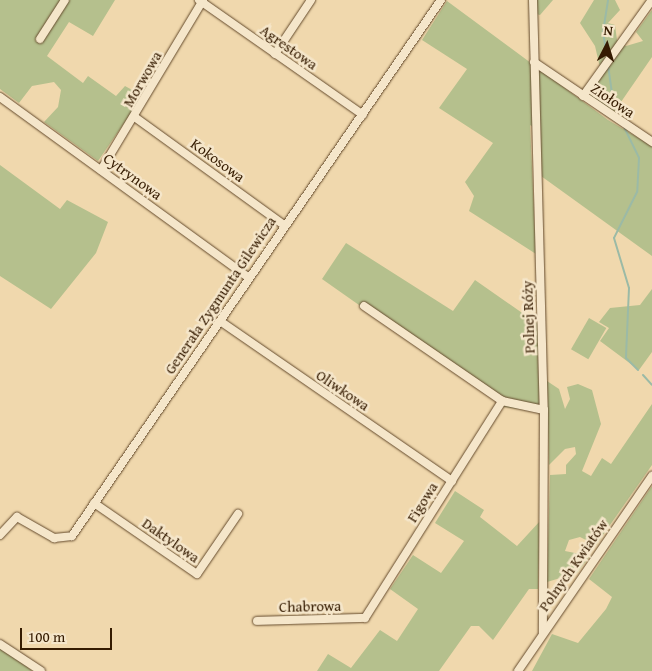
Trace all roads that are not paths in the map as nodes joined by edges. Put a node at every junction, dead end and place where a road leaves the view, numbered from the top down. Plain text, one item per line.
1 (65, 0) edge
2 (311, 0) edge
3 (441, 0) edge
4 (534, 0) edge
5 (652, 0) edge
6 (201, 1) edge
7 (40, 39) dead end
8 (275, 54) junction
9 (534, 62) junction
10 (583, 96) junction
11 (0, 97) edge
12 (363, 115) junction
13 (136, 118) junction
14 (652, 142) edge
15 (101, 170) junction
16 (284, 225) junction
17 (249, 278) junction
18 (364, 306) dead end
19 (220, 321) junction
20 (502, 401) junction
21 (544, 410) junction
22 (652, 476) edge
23 (452, 481) junction
24 (94, 503) junction
25 (238, 514) dead end
26 (0, 535) edge
27 (365, 618) joint
28 (256, 621) dead end
29 (543, 633) junction
30 (0, 644) edge
31 (41, 671) edge
32 (518, 671) edge

1 - 7 street
2 - 8 street
3 - 12 street, Generała Zygmunta Gilewicza
4 - 9 street, Polnej Róży
5 - 10 street
6 - 8 street, Agrestowa
6 - 13 street, Morwowa
8 - 12 street, Agrestowa
9 - 10 street, Ziołowa
9 - 21 street, Polnej Róży
10 - 14 street, Ziołowa
11 - 15 street, Cytrynowa
12 - 16 street, Generała Zygmunta Gilewicza
13 - 15 street, Morwowa
13 - 16 street, Kokosowa
15 - 17 street, Cytrynowa
16 - 17 street, Generała Zygmunta Gilewicza
17 - 19 street, Generała Zygmunta Gilewicza
18 - 20 street
19 - 23 street, Oliwkowa
19 - 24 street, Generała Zygmunta Gilewicza
20 - 21 street
20 - 23 street, Figowa
21 - 29 street, Polnej Róży
22 - 29 street, Polnych Kwiatów
23 - 27 street, Figowa
24 - 25 street, Daktylowa
24 - 26 street, Generała Zygmunta Gilewicza
27 - 28 street, Chabrowa
29 - 32 street, Polnych Kwiatów
30 - 31 street

